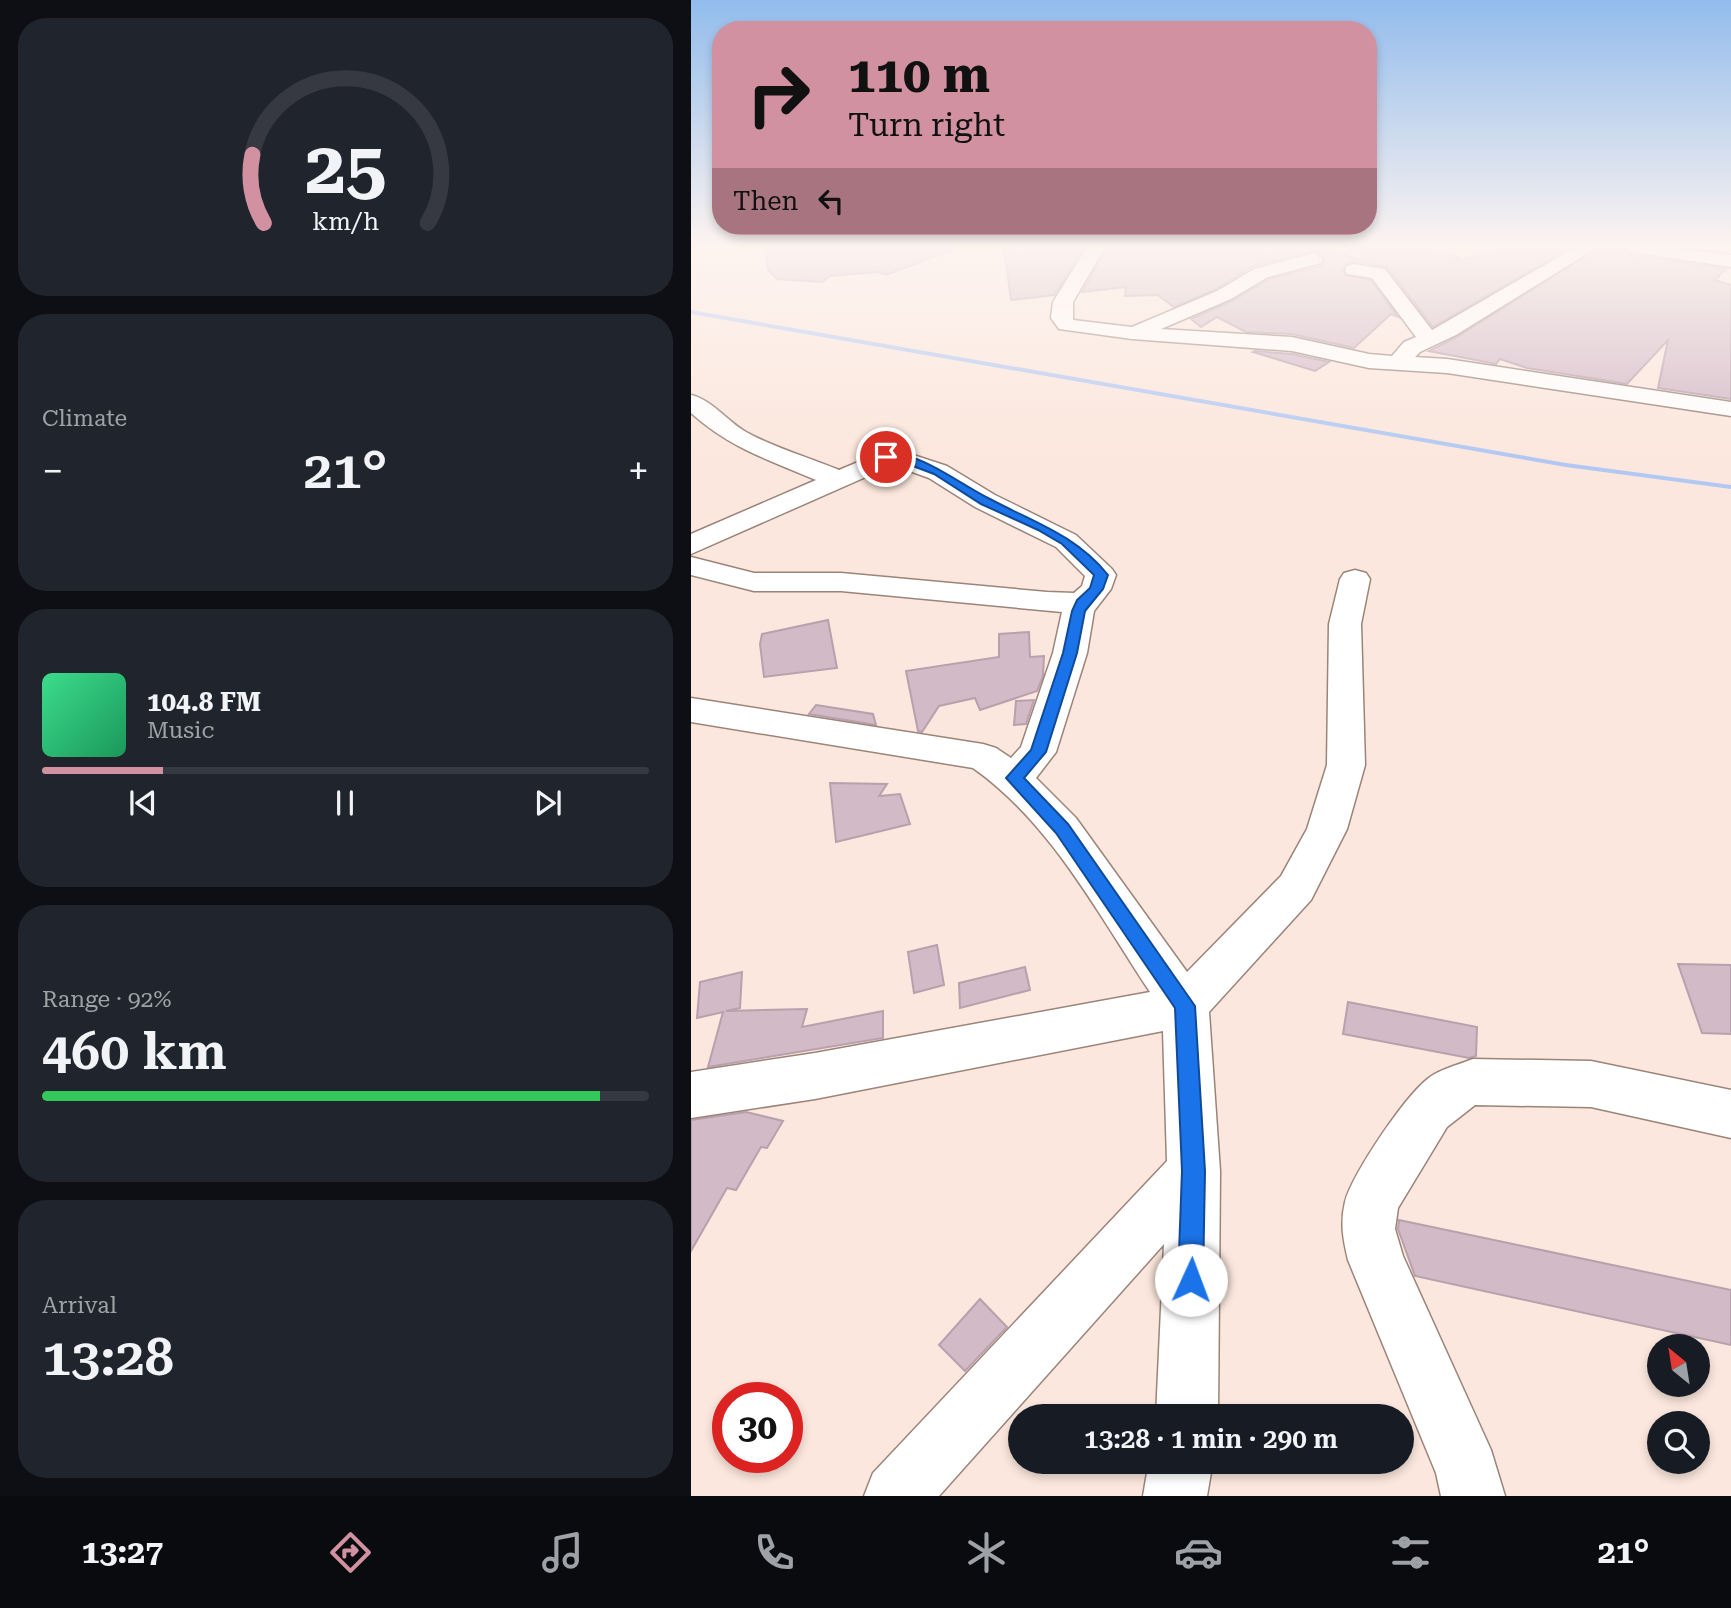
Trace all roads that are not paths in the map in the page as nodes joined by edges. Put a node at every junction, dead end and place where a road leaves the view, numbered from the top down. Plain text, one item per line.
1 (1061, 317) edge
2 (1172, 317) edge
3 (1411, 317) edge
4 (1473, 317) edge
5 (1133, 333) junction
6 (1428, 339) junction
7 (1398, 362) junction
8 (691, 402) edge
9 (1731, 409) edge
10 (838, 479) junction
11 (691, 545) edge
12 (691, 566) edge
13 (1355, 579) dead end
14 (1082, 603) junction
15 (691, 710) edge
16 (1014, 778) junction
17 (1185, 1006) junction
18 (691, 1095) edge
19 (1731, 1114) edge
20 (1194, 1171) junction
21 (1187, 1404) edge
22 (1178, 1474) edge
23 (896, 1496) edge
24 (1175, 1496) edge
25 (1473, 1496) edge

1 - 5 street
2 - 5 street
3 - 6 street
4 - 6 street
5 - 7 street
6 - 7 street
7 - 9 street
8 - 10 street
10 - 11 street
10 - 14 street
12 - 14 street
13 - 17 street
14 - 16 street
15 - 16 street
16 - 17 street
17 - 18 street
17 - 20 street
19 - 25 street
20 - 21 street
20 - 23 street
22 - 24 street

